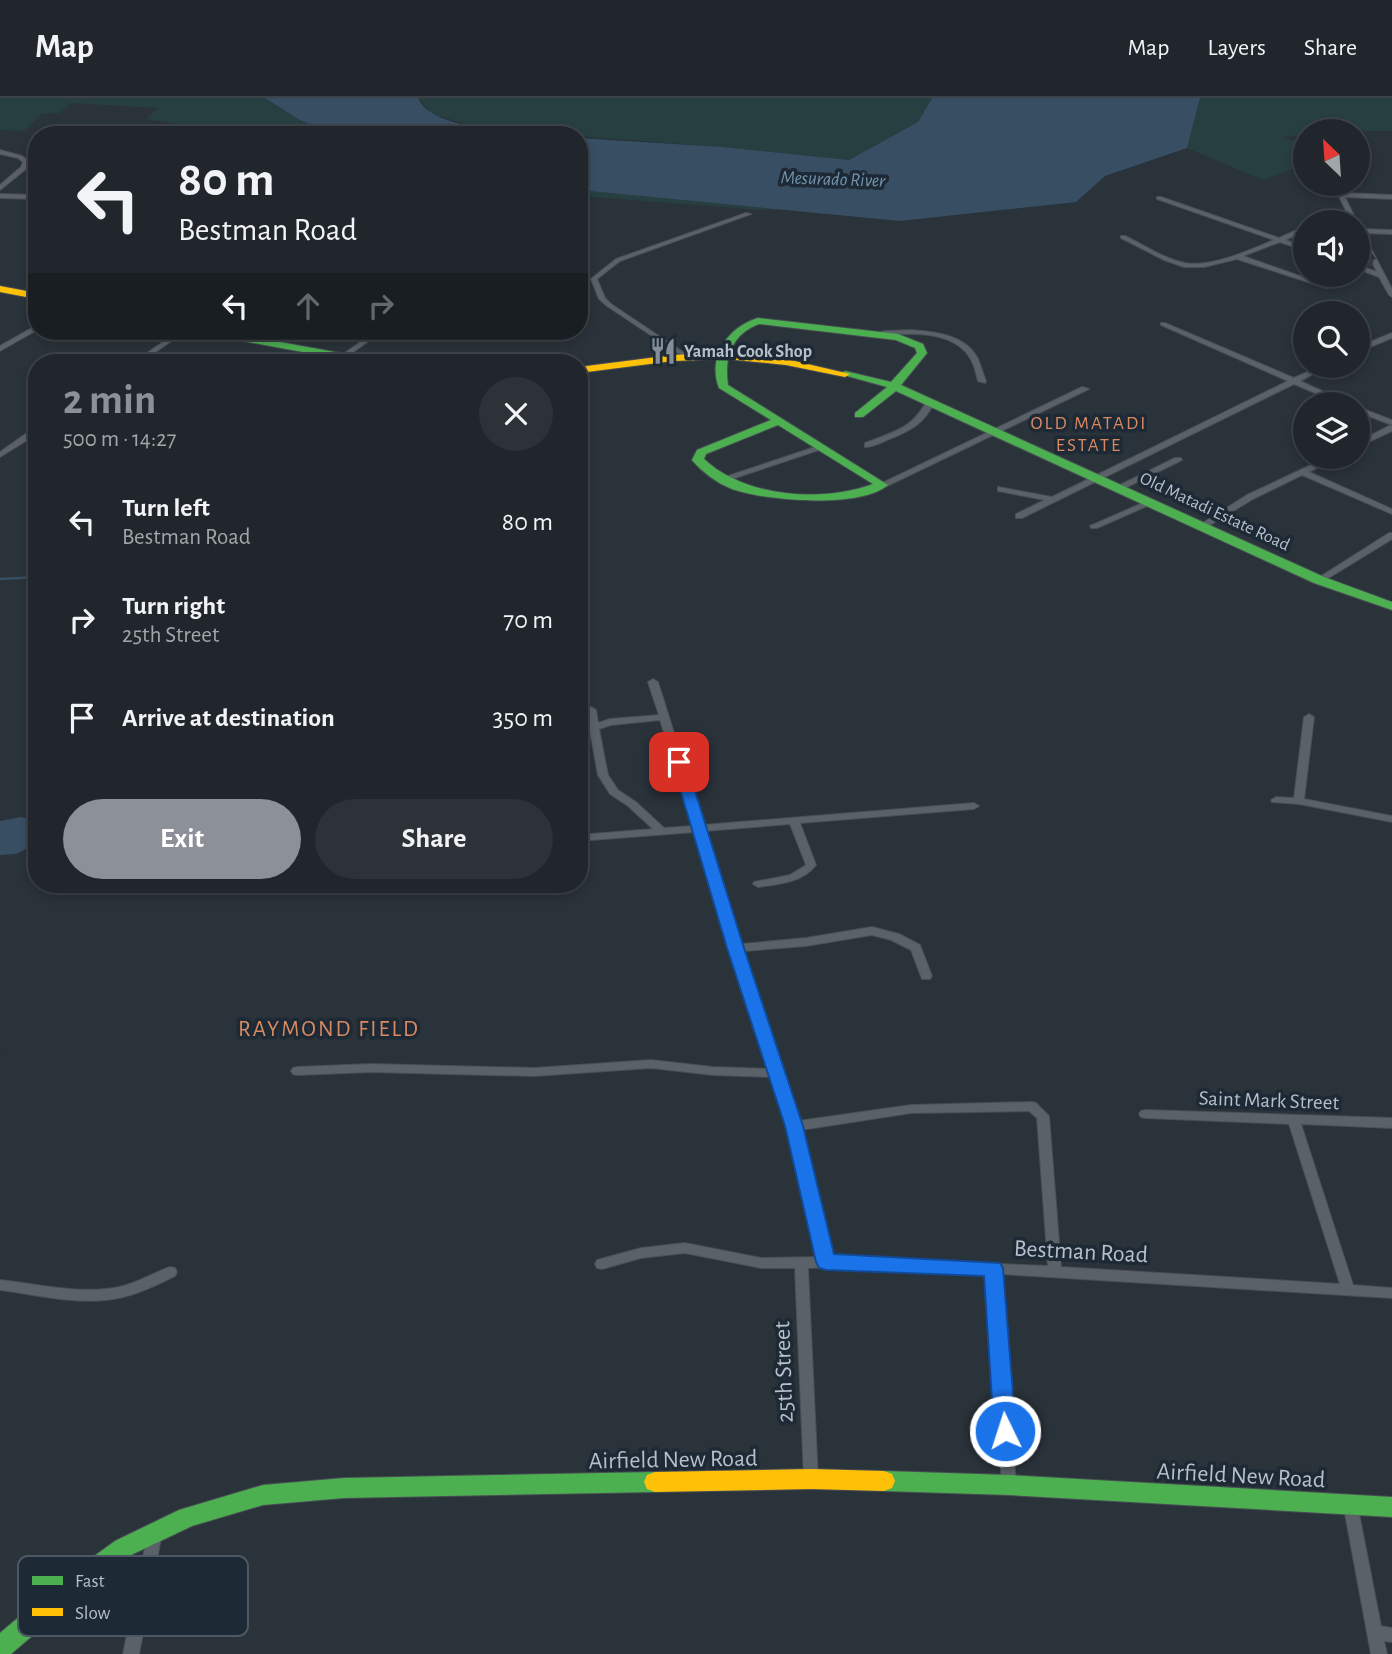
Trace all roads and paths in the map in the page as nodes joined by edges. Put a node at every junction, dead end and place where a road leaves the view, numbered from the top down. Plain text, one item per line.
1 (0, 152) edge
2 (0, 188) edge
3 (0, 196) edge
4 (1366, 196) edge
5 (28, 197) edge
6 (1392, 197) edge
7 (1159, 198) dead end
8 (748, 214) dead end
9 (1370, 231) edge
10 (1392, 233) edge
11 (1293, 234) edge
12 (1123, 237) dead end
13 (1280, 240) junction
14 (1293, 244) edge
15 (1370, 253) edge
16 (1235, 256) junction
17 (1370, 272) edge
18 (1293, 275) edge
19 (1392, 275) edge
20 (1381, 276) junction
21 (1390, 287) edge
22 (0, 289) edge
23 (28, 294) edge
24 (1392, 295) edge
25 (1163, 324) dead end
26 (28, 332) edge
27 (874, 334) junction
28 (1392, 335) edge
29 (170, 340) edge
30 (247, 340) edge
31 (367, 340) edge
32 (1370, 345) edge
33 (2, 346) edge
34 (149, 354) edge
35 (311, 354) edge
36 (347, 354) edge
37 (687, 357) junction
38 (720, 357) junction
39 (588, 369) edge
40 (1299, 378) edge
41 (982, 381) dead end
42 (1292, 381) junction
43 (894, 386) junction
44 (1085, 389) dead end
45 (1318, 392) edge
46 (930, 402) junction
47 (1370, 414) edge
48 (859, 415) dead end
49 (779, 421) junction
50 (1392, 423) edge
51 (1392, 429) edge
52 (994, 431) junction
53 (28, 436) edge
54 (1370, 439) edge
55 (868, 445) dead end
56 (821, 448) junction
57 (0, 455) edge
58 (1178, 460) dead end
59 (1309, 469) edge
60 (1303, 472) junction
61 (1093, 478) junction
62 (723, 479) junction
63 (883, 485) junction
64 (1118, 488) junction
65 (1002, 489) dead end
66 (1052, 499) junction
67 (1150, 503) junction
68 (1392, 512) edge
69 (1019, 516) dead end
70 (1094, 526) dead end
71 (1202, 526) junction
72 (1392, 535) edge
73 (1319, 580) junction
74 (1392, 606) edge
75 (653, 682) dead end
76 (591, 710) dead end
77 (664, 717) junction
78 (1309, 717) dead end
79 (593, 728) junction
80 (588, 729) edge
81 (1276, 800) dead end
82 (1299, 801) junction
83 (974, 806) dead end
84 (1392, 819) edge
85 (794, 820) junction
86 (701, 828) junction
87 (660, 830) junction
88 (588, 837) edge
89 (758, 884) dead end
90 (736, 948) junction
91 (926, 976) dead end
92 (297, 1071) dead end
93 (777, 1073) junction
94 (1145, 1114) dead end
95 (1294, 1120) junction
96 (1392, 1123) edge
97 (794, 1126) junction
98 (826, 1262) junction
99 (602, 1264) dead end
100 (801, 1264) junction
101 (993, 1268) junction
102 (170, 1272) dead end
103 (1055, 1272) junction
104 (0, 1285) edge
105 (1348, 1289) junction
106 (1392, 1293) edge
107 (811, 1479) junction
108 (1009, 1485) junction
109 (1350, 1503) junction
110 (1392, 1507) edge
111 (156, 1531) junction
112 (112, 1556) edge
113 (151, 1556) edge
114 (18, 1633) edge
115 (1384, 1634) edge
116 (135, 1636) edge
117 (0, 1648) edge
118 (131, 1654) edge
119 (1380, 1654) edge

1 - 2 street
3 - 5 street
4 - 6 street
7 - 13 street
8 - 37 street
9 - 10 street
11 - 13 street
12 - 16 street
13 - 14 street
13 - 16 street
15 - 20 street
16 - 18 street
17 - 20 street
19 - 20 street
20 - 21 street
21 - 24 street
22 - 23 street
25 - 42 street
26 - 33 street
27 - 38 street
27 - 41 street
27 - 43 street
28 - 32 street
29 - 34 street
30 - 35 street
31 - 36 street
37 - 38 street, Old Matadi Estate Road
37 - 39 street, Old Matadi Estate Road
38 - 43 street, Old Matadi Estate Road
38 - 49 street
40 - 42 street
42 - 45 street
42 - 61 street
43 - 46 street, Old Matadi Estate Road
43 - 48 street
44 - 52 street
46 - 52 street, Old Matadi Estate Road
46 - 55 street
47 - 50 street
49 - 56 street
49 - 62 street
51 - 54 street
52 - 61 street, Old Matadi Estate Road
52 - 63 street
53 - 57 street
56 - 62 street
56 - 63 street
58 - 64 street
59 - 60 street
60 - 68 street
60 - 71 street
61 - 64 street, Old Matadi Estate Road
61 - 66 street
62 - 63 street
64 - 67 street, Old Matadi Estate Road
65 - 66 street
66 - 69 street
67 - 70 street
67 - 71 street, Old Matadi Estate Road
71 - 73 street, Old Matadi Estate Road
72 - 73 street
73 - 74 street, Old Matadi Estate Road
75 - 77 street
76 - 79 street
77 - 79 street
77 - 86 street
78 - 82 street
79 - 80 street
79 - 87 street
81 - 82 street
82 - 84 street
83 - 85 street
85 - 86 street
85 - 89 street
86 - 87 street
86 - 90 street
87 - 88 street
90 - 91 street
90 - 93 street
92 - 93 street
93 - 97 street
94 - 95 street, Saint Mark Street
95 - 96 street, Saint Mark Street
95 - 105 street
97 - 98 street
97 - 103 street
98 - 100 street, Bestman Road
98 - 101 street, Bestman Road
99 - 100 street, Bestman Road
100 - 107 street, 25th Street
101 - 103 street, Bestman Road
101 - 108 street
102 - 104 street
103 - 105 street, Bestman Road
105 - 106 street, Bestman Road
107 - 108 street, Airfield New Road
107 - 111 street, Airfield New Road
108 - 109 street, Airfield New Road
109 - 110 street, Airfield New Road
109 - 115 street
111 - 112 street, Airfield New Road
111 - 113 street
114 - 117 street, Airfield New Road
115 - 119 street
116 - 118 street

